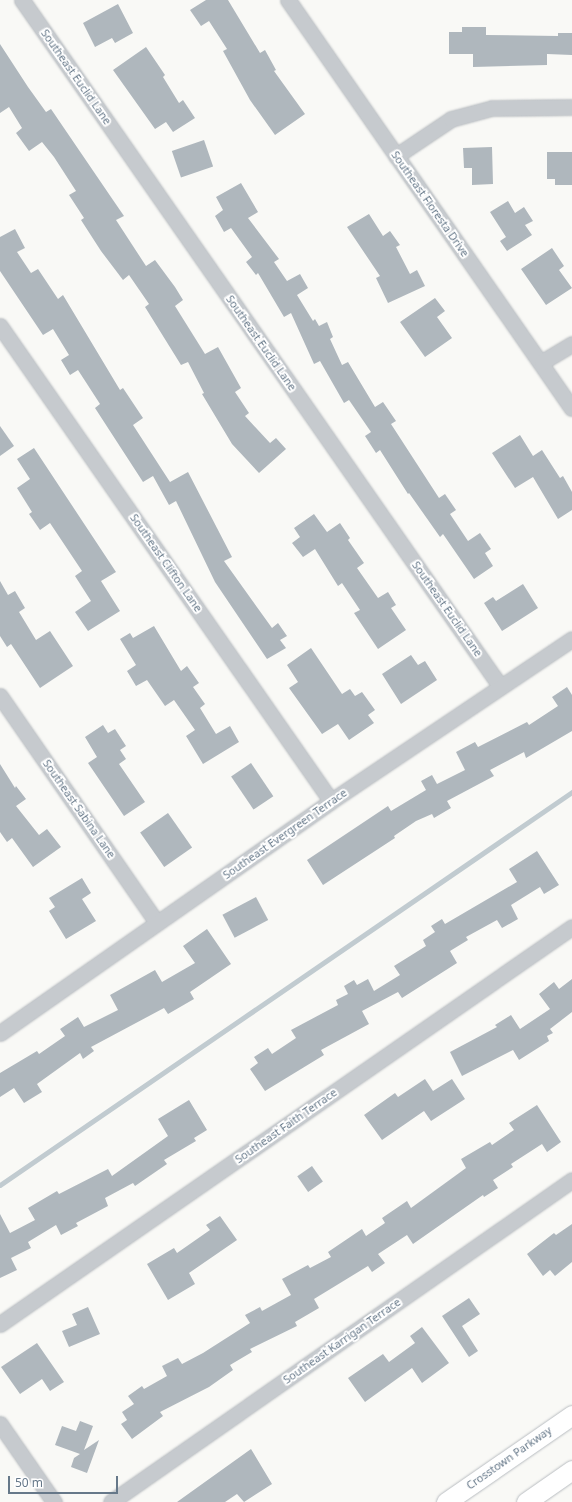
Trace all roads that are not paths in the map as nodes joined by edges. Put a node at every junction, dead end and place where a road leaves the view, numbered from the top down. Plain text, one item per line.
1 (22, 0) edge
2 (288, 0) edge
3 (572, 107) edge
4 (396, 156) junction
5 (0, 326) edge
6 (572, 344) edge
7 (542, 362) junction
8 (572, 408) edge
9 (572, 639) edge
10 (500, 686) junction
11 (0, 696) edge
12 (331, 801) junction
13 (157, 923) junction
14 (572, 927) edge
15 (0, 1033) edge
16 (572, 1180) edge
17 (0, 1324) edge
18 (572, 1415) edge
19 (0, 1424) edge
20 (572, 1470) edge
21 (54, 1502) edge
22 (111, 1502) edge
23 (446, 1502) edge
24 (526, 1502) edge

1 - 10 street, Southeast Euclid Lane
2 - 4 street, Southeast Floresta Drive
3 - 4 street
4 - 7 street, Southeast Floresta Drive
5 - 12 street, Southeast Clifton Lane
6 - 7 street
7 - 8 street, Southeast Floresta Drive
9 - 10 street, Southeast Evergreen Terrace
10 - 12 street, Southeast Evergreen Terrace
11 - 13 street, Southeast Sabina Lane
12 - 13 street, Southeast Evergreen Terrace
13 - 15 street, Southeast Evergreen Terrace
14 - 17 street, Southeast Faith Terrace
16 - 22 street, Southeast Karrigan Terrace
18 - 23 main road, Crosstown Parkway
19 - 21 street
20 - 24 main road

